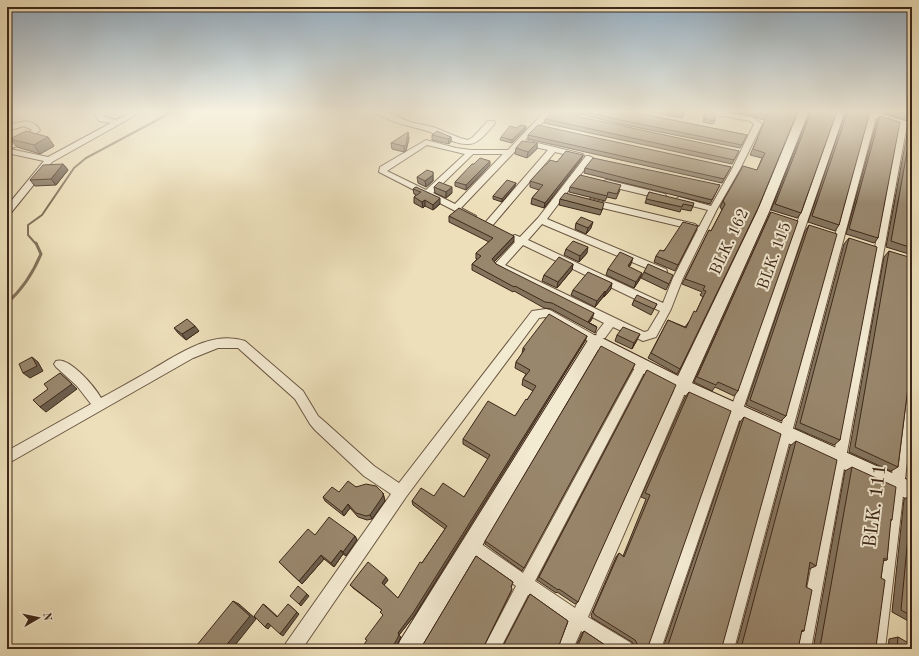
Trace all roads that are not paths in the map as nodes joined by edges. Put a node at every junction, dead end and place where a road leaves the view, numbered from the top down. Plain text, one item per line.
1 (520, 141) edge
2 (21, 142) edge
3 (83, 142) edge
4 (523, 142) edge
5 (745, 142) edge
6 (793, 142) edge
7 (832, 142) edge
8 (861, 142) edge
9 (904, 142) edge
10 (554, 149) junction
11 (7, 150) edge
12 (471, 152) junction
13 (509, 152) junction
14 (49, 160) junction
15 (598, 181) edge
16 (427, 194) junction
17 (583, 200) edge
18 (11, 201) edge
19 (456, 208) junction
20 (713, 209) junction
21 (7, 212) edge
22 (541, 220) junction
23 (789, 220) edge
24 (806, 225) junction
25 (704, 229) junction
26 (508, 234) edge
27 (521, 240) junction
28 (678, 278) junction
29 (666, 308) junction
30 (612, 321) junction
31 (598, 338) junction
32 (60, 364) dead end
33 (642, 365) junction
34 (912, 368) edge
35 (682, 386) junction
36 (98, 405) junction
37 (735, 410) junction
38 (785, 433) junction
39 (7, 458) edge
40 (839, 458) junction
41 (905, 488) edge
42 (401, 492) junction
43 (472, 546) junction
44 (526, 583) junction
45 (578, 620) junction
46 (292, 649) edge
47 (408, 649) edge
48 (491, 649) edge
49 (565, 649) edge
50 (625, 649) edge
51 (653, 649) edge
52 (726, 649) edge
53 (803, 649) edge
54 (876, 649) edge

1 - 13 street
2 - 11 street
3 - 14 street
4 - 10 street
5 - 20 street
6 - 35 street, BLK. 162
7 - 24 street, BLK. 115
8 - 38 street
9 - 40 street
10 - 19 street
10 - 22 street
11 - 14 street
12 - 13 street
12 - 16 street
12 - 16 street
13 - 19 street
14 - 18 street
15 - 20 street
16 - 19 street
17 - 25 street
18 - 21 street
20 - 25 street
22 - 27 street
22 - 28 street
23 - 24 street
24 - 37 street, BLK. 115
25 - 28 street
26 - 27 street
27 - 29 street
27 - 30 street
28 - 29 street
29 - 30 street
30 - 31 street
31 - 33 street
31 - 42 street
31 - 43 street
32 - 36 street
33 - 35 street
33 - 44 street
34 - 41 street, BLK. 111
35 - 37 street
35 - 45 street
36 - 39 street
36 - 42 street
37 - 38 street
37 - 51 street, BLK. 115
38 - 40 street
38 - 52 street
40 - 41 street
40 - 53 street
41 - 54 street, BLK. 111
42 - 46 street
43 - 44 street
43 - 47 street
44 - 45 street
44 - 48 street
45 - 49 street
45 - 50 street

